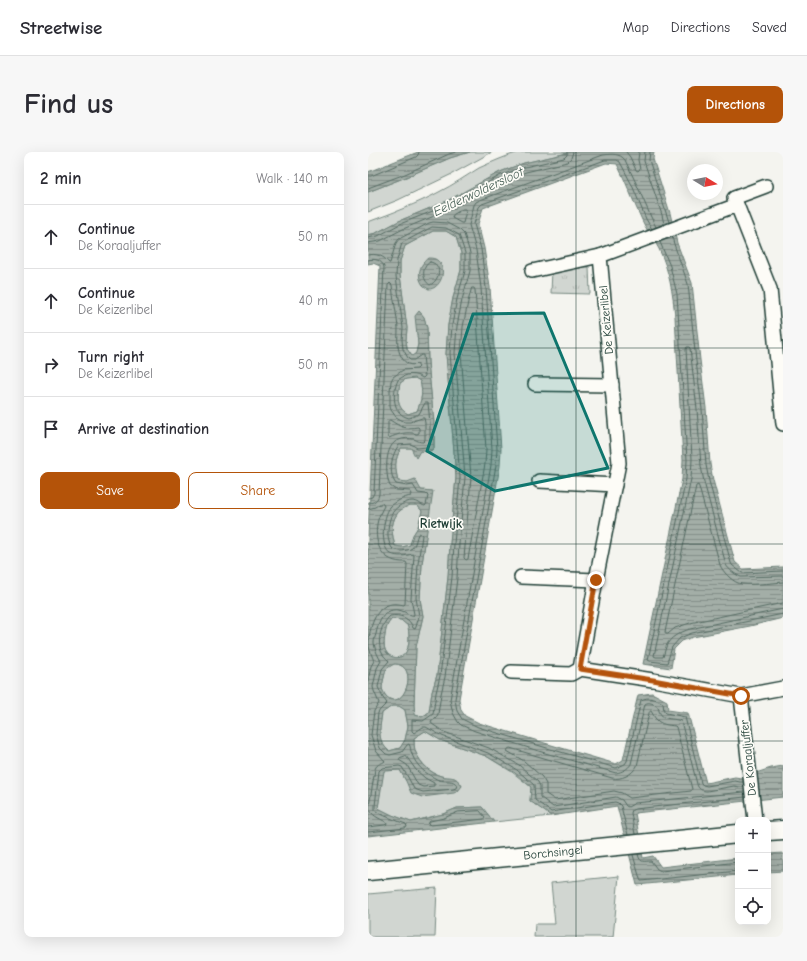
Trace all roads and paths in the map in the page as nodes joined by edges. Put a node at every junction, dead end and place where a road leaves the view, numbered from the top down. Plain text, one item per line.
1 (766, 186) dead end
2 (737, 205) junction
3 (600, 256) junction
4 (532, 271) dead end
5 (535, 384) dead end
6 (612, 385) junction
7 (783, 424) edge
8 (539, 481) dead end
9 (615, 485) junction
10 (521, 577) dead end
11 (596, 580) junction
12 (580, 669) junction
13 (511, 672) dead end
14 (783, 688) edge
15 (741, 696) junction
16 (754, 814) edge
17 (783, 830) edge
18 (771, 831) edge
19 (735, 834) edge
20 (368, 871) edge

1 - 2 street
2 - 3 street
2 - 7 street
3 - 4 street
3 - 6 street, De Keizerlibel
5 - 6 street
6 - 9 street, De Keizerlibel
8 - 9 street
9 - 11 street, De Keizerlibel
10 - 11 street
11 - 12 street, De Keizerlibel
12 - 13 street
12 - 15 street
14 - 15 street
15 - 16 street, De Koraaljuffer
17 - 18 main road
19 - 20 main road, Borchsingel

